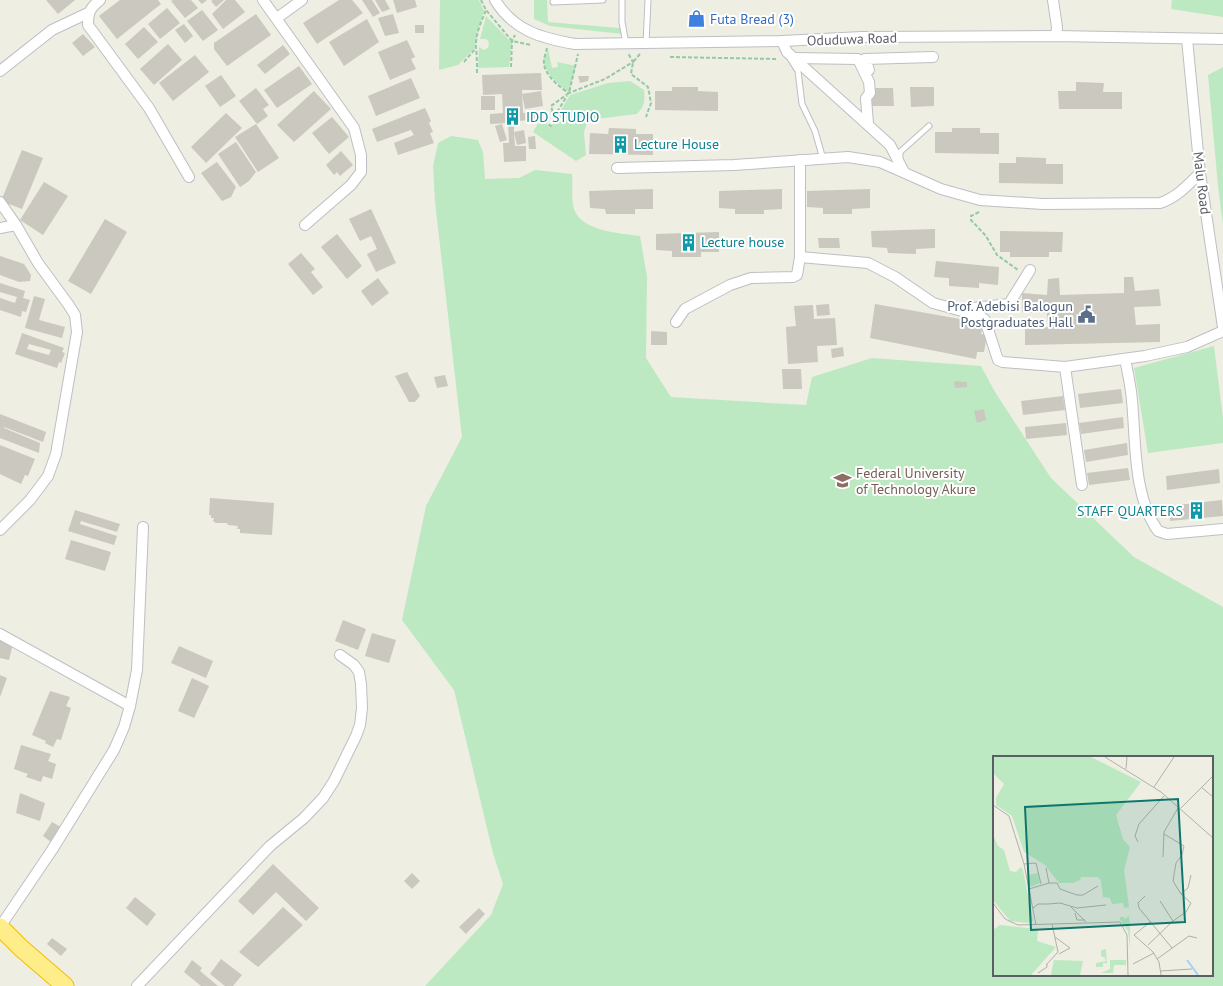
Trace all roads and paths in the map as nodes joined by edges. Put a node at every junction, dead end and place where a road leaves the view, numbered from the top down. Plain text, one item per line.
1 (100, 0) edge
2 (264, 0) edge
3 (302, 0) edge
4 (481, 0) edge
5 (495, 0) edge
6 (602, 0) edge
7 (622, 0) edge
8 (648, 0) edge
9 (1053, 0) edge
10 (553, 2) dead end
11 (486, 10) junction
12 (88, 13) junction
13 (277, 18) junction
14 (518, 27) junction
15 (1056, 36) junction
16 (1187, 39) junction
17 (1223, 39) edge
18 (512, 40) junction
19 (782, 41) junction
20 (476, 48) junction
21 (547, 48) dead end
22 (627, 48) junction
23 (644, 48) junction
24 (578, 53) dead end
25 (790, 55) junction
26 (670, 57) dead end
27 (932, 57) dead end
28 (779, 59) dead end
29 (464, 62) dead end
30 (633, 62) junction
31 (511, 67) dead end
32 (0, 71) edge
33 (477, 73) dead end
34 (869, 82) junction
35 (569, 93) junction
36 (538, 117) dead end
37 (554, 117) junction
38 (646, 117) dead end
39 (868, 124) junction
40 (929, 126) dead end
41 (823, 159) junction
42 (800, 160) junction
43 (617, 168) dead end
44 (902, 168) junction
45 (1200, 174) junction
46 (189, 177) dead end
47 (0, 202) edge
48 (979, 212) dead end
49 (16, 225) junction
50 (305, 225) dead end
51 (0, 228) edge
52 (800, 257) junction
53 (1030, 270) joint
54 (957, 310) junction
55 (676, 322) dead end
56 (1223, 327) edge
57 (1223, 331) edge
58 (1125, 359) junction
59 (1065, 367) junction
60 (1082, 485) dead end
61 (143, 527) dead end
62 (1223, 529) edge
63 (0, 530) edge
64 (0, 634) edge
65 (340, 655) dead end
66 (130, 706) junction
67 (0, 927) edge
68 (65, 986) edge
69 (137, 986) edge

1 - 12 street
2 - 13 street
3 - 13 street
4 - 11 path
5 - 14 street, Oduduwa Road
6 - 10 lane
7 - 22 lane
8 - 23 lane
9 - 15 street
11 - 18 path
11 - 20 path
12 - 32 street
12 - 46 street
13 - 50 street
14 - 18 path
14 - 22 street, Oduduwa Road
15 - 16 street, Oduduwa Road
15 - 19 street, Oduduwa Road
16 - 17 street, Oduduwa Road
16 - 45 street, Malu Road
18 - 31 path
19 - 23 street, Oduduwa Road
19 - 25 street
20 - 29 path
20 - 33 path
21 - 35 path
22 - 23 street, Oduduwa Road
22 - 30 path
23 - 30 path
24 - 35 path
25 - 34 street
25 - 39 street
25 - 41 lane
26 - 28 path
27 - 34 street
30 - 35 path
30 - 38 path
34 - 39 street
35 - 37 path
35 - 37 path
36 - 37 path
39 - 44 street
40 - 44 lane
41 - 42 street
41 - 44 street
42 - 43 street
42 - 52 street
44 - 45 street
45 - 56 street, Malu Road
47 - 49 street
48 - 53 path
49 - 51 street
49 - 63 street
52 - 54 street
52 - 55 street
53 - 54 street
54 - 59 street
57 - 58 street
58 - 59 street
58 - 62 street
59 - 60 street
61 - 66 street
64 - 66 street
65 - 69 street
66 - 67 street
67 - 68 highway

